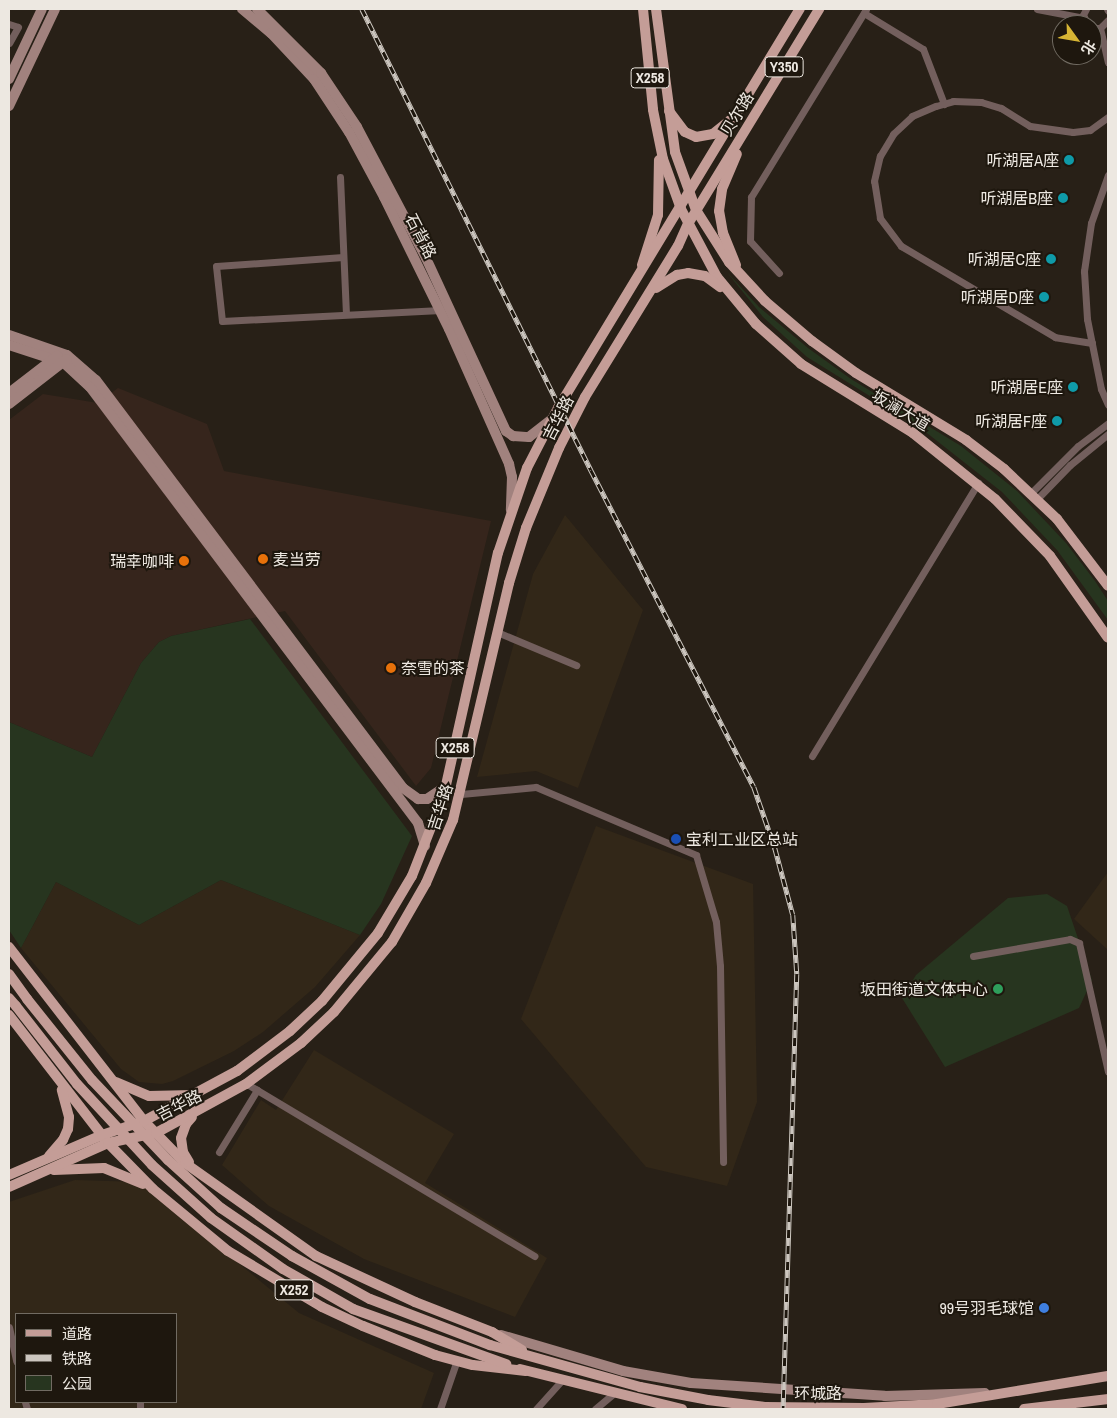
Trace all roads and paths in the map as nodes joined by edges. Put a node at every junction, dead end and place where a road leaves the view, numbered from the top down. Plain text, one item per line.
1 (42, 9) edge
2 (55, 9) edge
3 (242, 9) edge
4 (257, 9) edge
5 (643, 9) edge
6 (656, 9) edge
7 (800, 9) edge
8 (820, 9) edge
9 (1037, 9) edge
10 (865, 11) edge
11 (1060, 15) edge
12 (9, 24) edge
13 (9, 43) edge
14 (1102, 45) edge
15 (1108, 62) edge
16 (9, 79) edge
17 (944, 104) junction
18 (9, 106) edge
19 (667, 108) junction
20 (735, 117) junction
21 (1108, 117) edge
22 (748, 126) junction
23 (660, 146) junction
24 (1108, 175) edge
25 (340, 177) dead end
26 (690, 195) junction
27 (680, 209) junction
28 (696, 210) junction
29 (688, 224) junction
30 (343, 257) junction
31 (779, 273) dead end
32 (740, 276) junction
33 (637, 282) junction
34 (652, 291) junction
35 (729, 293) junction
36 (440, 310) junction
37 (346, 313) junction
38 (9, 335) edge
39 (1092, 343) junction
40 (9, 345) edge
41 (62, 358) junction
42 (9, 393) edge
43 (9, 404) edge
44 (1108, 406) edge
45 (551, 420) junction
46 (1108, 423) edge
47 (1108, 434) edge
48 (978, 483) junction
49 (1034, 496) junction
50 (511, 510) junction
51 (1108, 586) edge
52 (497, 632) junction
53 (1108, 638) edge
54 (576, 665) dead end
55 (812, 756) dead end
56 (446, 786) junction
57 (461, 794) junction
58 (425, 846) junction
59 (9, 946) edge
60 (973, 956) dead end
61 (9, 974) edge
62 (9, 998) edge
63 (9, 1015) edge
64 (1108, 1072) edge
65 (106, 1074) junction
66 (60, 1084) junction
67 (247, 1084) junction
68 (257, 1090) junction
69 (199, 1094) junction
70 (196, 1113) junction
71 (144, 1121) junction
72 (156, 1133) junction
73 (105, 1139) junction
74 (219, 1152) dead end
75 (44, 1160) junction
76 (723, 1162) dead end
77 (46, 1171) junction
78 (196, 1171) junction
79 (9, 1175) edge
80 (9, 1187) edge
81 (153, 1189) junction
82 (534, 1256) dead end
83 (9, 1327) edge
84 (492, 1332) junction
85 (15, 1356) edge
86 (532, 1356) junction
87 (457, 1360) junction
88 (526, 1371) junction
89 (1108, 1376) edge
90 (562, 1380) junction
91 (1023, 1391) junction
92 (613, 1394) junction
93 (1108, 1399) edge
94 (440, 1409) edge
95 (536, 1409) edge
96 (595, 1409) edge
97 (682, 1409) edge
98 (1024, 1409) edge

1 - 16 main road
2 - 18 main road
3 - 36 main road, 石背路
4 - 45 main road, 石背路
5 - 23 main road, X258
6 - 19 main road, X258
7 - 20 main road, 贝尔路 / Y350
8 - 22 main road, 贝尔路 / Y350
9 - 11 street
10 - 17 street
10 - 31 street
12 - 13 street
14 - 15 street
17 - 21 street
17 - 39 street
19 - 20 main road
19 - 26 main road, X258
20 - 26 main road, 贝尔路 / Y350
22 - 28 main road, 贝尔路 / Y350
22 - 32 main road
23 - 27 main road, 坂澜大道
23 - 33 main road, X258
24 - 39 street
25 - 30 street
26 - 27 main road, 吉华路 / X258
26 - 28 main road, X258
27 - 29 main road, 坂澜大道
27 - 33 main road, 吉华路 / X258
28 - 29 main road, 吉华路 / X258
28 - 32 main road, 坂澜大道
29 - 34 main road, 吉华路 / X258
29 - 35 main road, 坂澜大道
30 - 37 street
30 - 37 street
32 - 49 main road, 坂澜大道
33 - 45 main road, 吉华路 / X258
34 - 35 main road
34 - 52 main road, 吉华路 / X258
35 - 48 main road, 坂澜大道
36 - 37 street
36 - 50 main road, 石背路
38 - 41 main road
39 - 44 street
40 - 41 main road
41 - 42 main road
41 - 43 main road
41 - 56 main road
41 - 58 main road
45 - 50 main road, 吉华路 / X258
46 - 49 street
47 - 49 street
48 - 53 main road, 坂澜大道
48 - 55 street
49 - 51 main road, 坂澜大道
50 - 56 main road, 吉华路 / X258
52 - 54 street
52 - 57 main road, 吉华路 / X258
56 - 58 main road, 吉华路 / X258
57 - 67 main road, 吉华路 / X258
57 - 76 street
58 - 69 main road, 吉华路 / X258
59 - 65 main road
60 - 64 street
61 - 86 main road, bridge
62 - 88 main road, bridge
63 - 66 main road
65 - 69 main road
65 - 71 main road
66 - 73 main road
66 - 75 main road
67 - 68 street
67 - 70 main road, 吉华路 / X258
68 - 74 street
68 - 82 street
69 - 71 main road, 吉华路 / X258
70 - 72 main road, 吉华路 / X258
70 - 78 main road
71 - 72 main road
71 - 73 main road, 吉华路 / X258
72 - 73 main road, 吉华路 / X258
72 - 78 main road
73 - 75 main road, 吉华路
73 - 77 main road, 吉华路
73 - 81 main road, X252
75 - 79 main road, 吉华路
77 - 80 main road, 吉华路
77 - 81 main road
78 - 84 main road
81 - 87 main road, X252
83 - 85 street
84 - 86 main road
84 - 91 main road
86 - 91 main road, 环城路
87 - 88 main road, X252
87 - 94 street
88 - 90 main road, X252
89 - 91 main road, 环城路
90 - 92 main road, X252
90 - 95 street
92 - 96 street
92 - 97 main road, X252
93 - 98 main road

